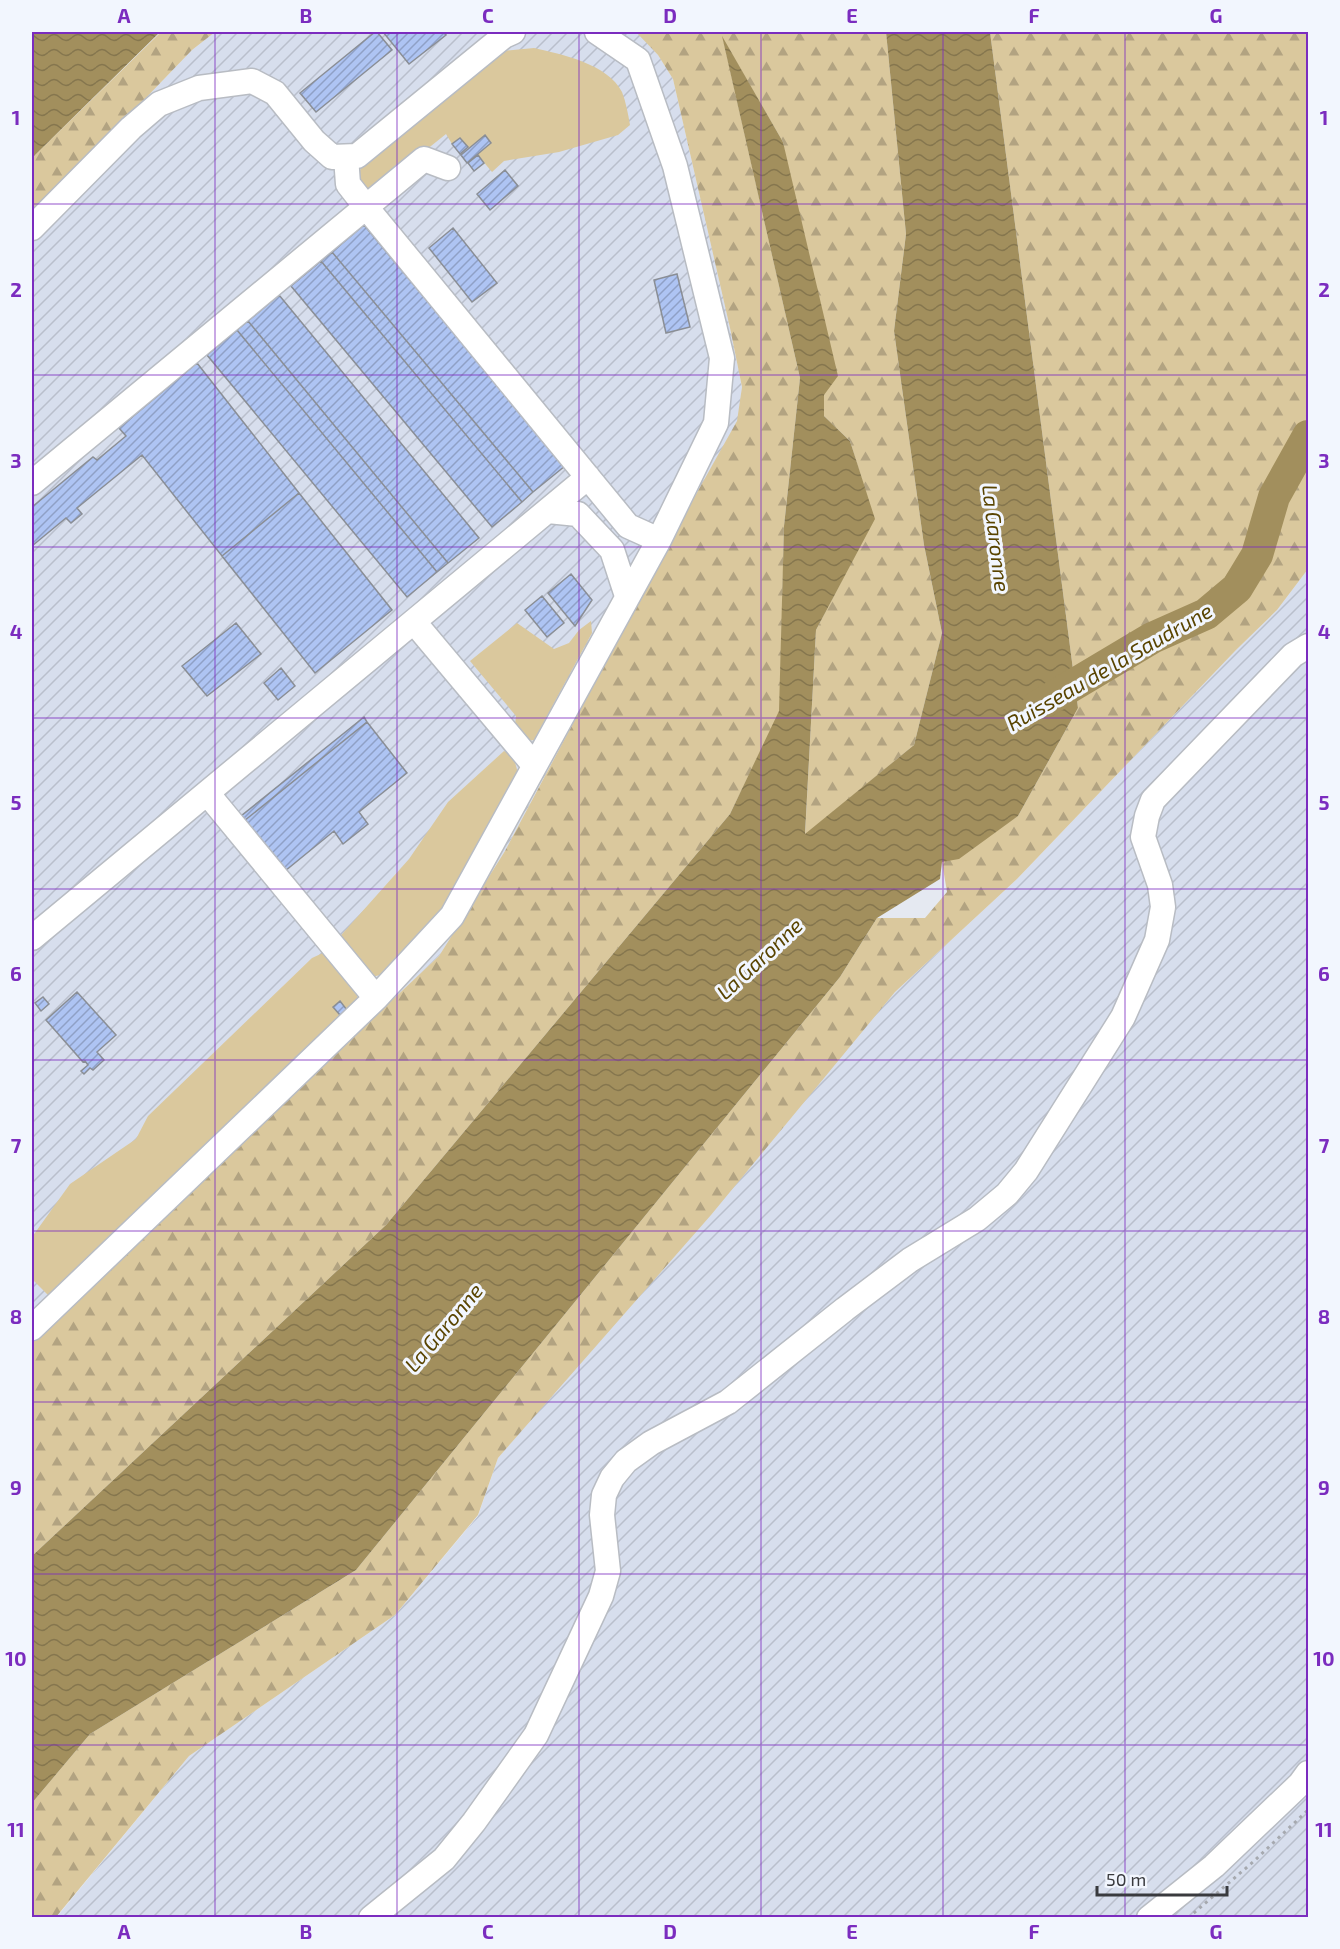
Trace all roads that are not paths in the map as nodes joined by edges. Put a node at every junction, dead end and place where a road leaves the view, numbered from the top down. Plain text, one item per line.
1 (513, 32) edge
2 (597, 32) edge
3 (346, 157) junction
4 (448, 168) dead end
5 (366, 207) junction
6 (32, 228) edge
7 (588, 477) junction
8 (32, 483) edge
9 (548, 511) junction
10 (659, 540) junction
11 (627, 596) junction
12 (414, 622) junction
13 (1308, 646) edge
14 (534, 765) junction
15 (207, 793) junction
16 (32, 938) edge
17 (376, 998) junction
18 (32, 1328) edge
19 (1308, 1773) edge
20 (371, 1917) edge
21 (1149, 1917) edge

1 - 3 lane
2 - 10 lane
3 - 5 lane
3 - 6 lane
4 - 5 lane
5 - 7 lane
5 - 8 lane
7 - 9 lane
7 - 10 lane
9 - 11 lane
9 - 12 lane
10 - 11 lane
11 - 14 lane
12 - 14 lane
12 - 15 lane
13 - 20 lane
14 - 17 lane
15 - 16 lane
15 - 17 lane
17 - 18 lane
19 - 21 lane

